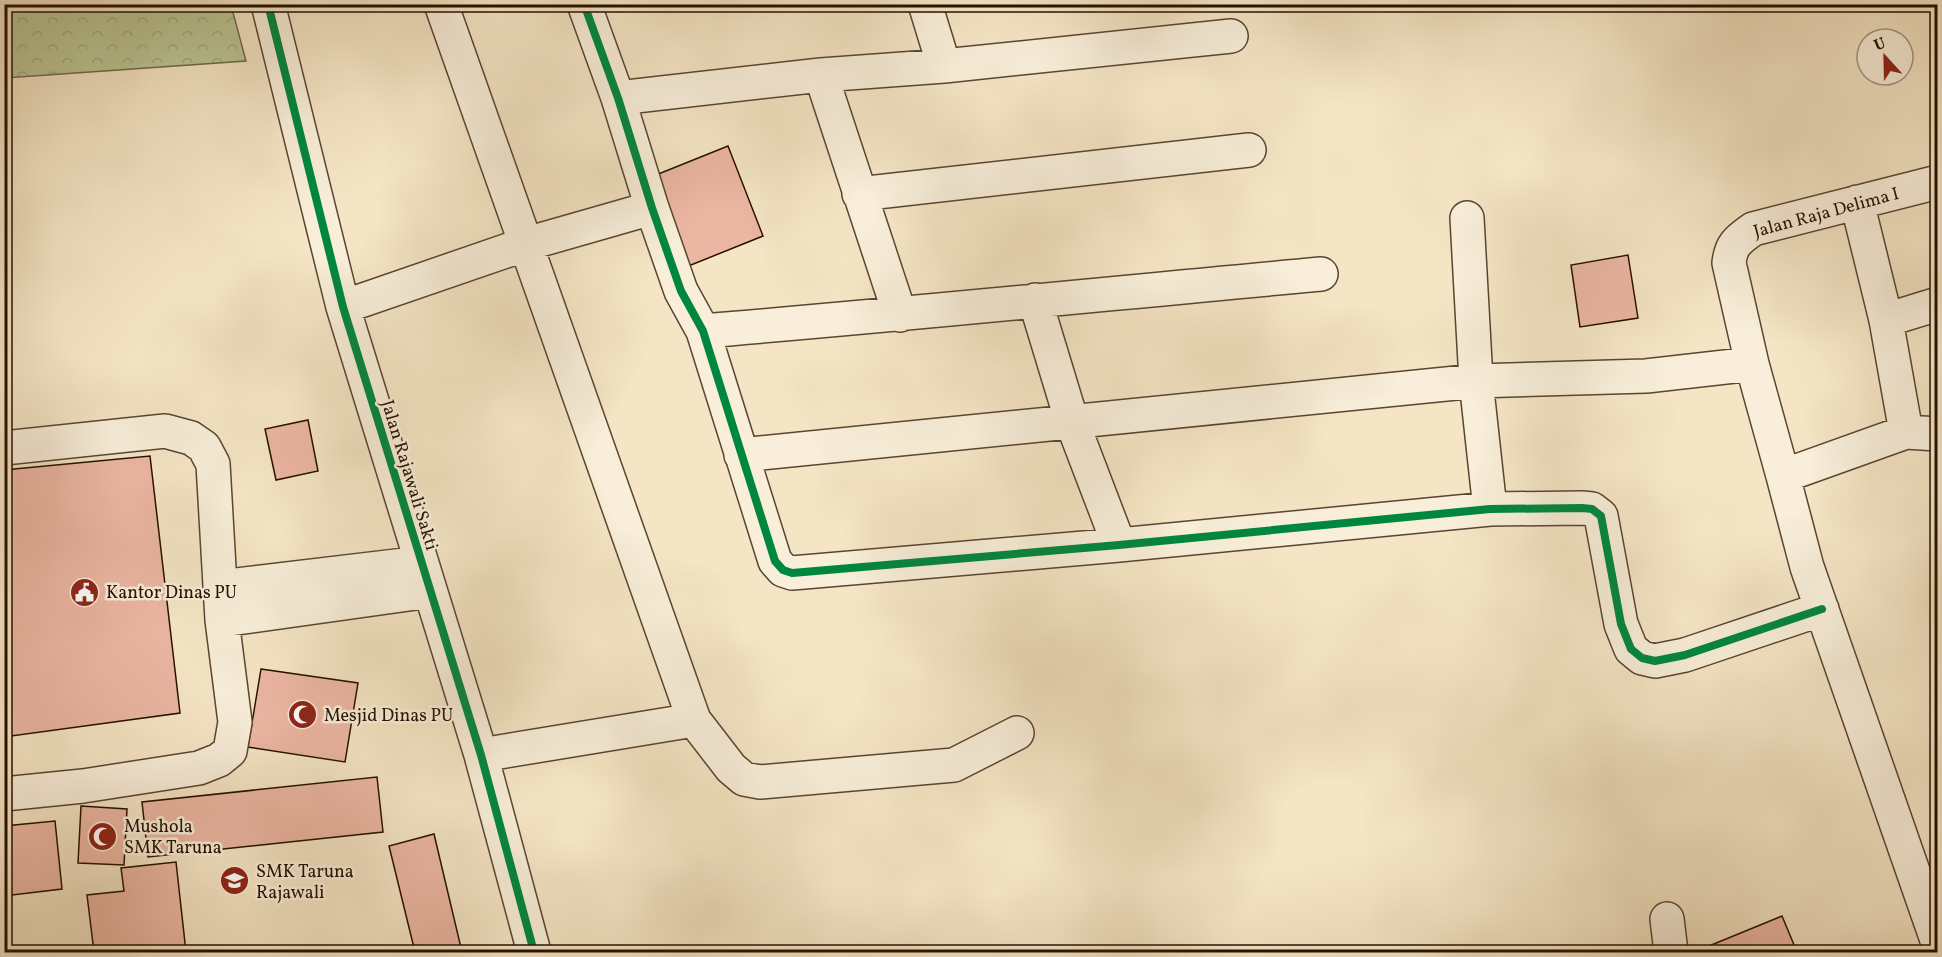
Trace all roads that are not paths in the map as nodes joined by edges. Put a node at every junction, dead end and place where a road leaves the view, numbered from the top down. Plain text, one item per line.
1 (268, 4) edge
2 (441, 4) edge
3 (584, 4) edge
4 (925, 4) edge
5 (1231, 36) dead end
6 (944, 66) junction
7 (820, 75) junction
8 (618, 98) junction
9 (1248, 150) dead end
10 (1938, 182) edge
11 (859, 194) junction
12 (1857, 202) junction
13 (652, 207) junction
14 (1467, 218) dead end
15 (526, 244) junction
16 (1321, 274) dead end
17 (1035, 300) junction
18 (1938, 304) edge
19 (343, 307) junction
20 (900, 315) junction
21 (1886, 320) junction
22 (703, 331) junction
23 (1752, 364) junction
24 (1476, 381) junction
25 (1072, 422) junction
26 (1922, 433) edge
27 (4, 448) edge
28 (741, 455) junction
29 (1783, 476) junction
30 (1490, 509) junction
31 (1119, 545) junction
32 (783, 570) junction
33 (426, 577) junction
34 (220, 587) junction
35 (792, 602) dead end
36 (1822, 609) junction
37 (222, 620) junction
38 (694, 720) junction
39 (1017, 733) dead end
40 (481, 754) junction
41 (4, 794) edge
42 (1667, 919) dead end
43 (1938, 943) edge
44 (534, 952) edge
45 (1671, 952) edge

1 - 19 street, Jalan Rajawali Sakti
2 - 15 street
3 - 8 street
4 - 6 street
5 - 6 street
6 - 7 street
7 - 8 street
7 - 11 street
8 - 13 street
9 - 11 street
10 - 12 street, Jalan Raja Delima I
11 - 20 street
12 - 21 street
12 - 23 street, Jalan Raja Delima I
13 - 15 street
13 - 22 street
14 - 24 street
15 - 19 street
15 - 38 street
16 - 17 street
17 - 20 street
17 - 25 street
18 - 21 street
19 - 33 street, Jalan Rajawali Sakti
20 - 22 street
21 - 26 street
22 - 28 street
23 - 24 street
23 - 29 street
24 - 25 street
24 - 30 street
25 - 28 street
25 - 31 street
26 - 29 street
27 - 34 street
28 - 32 street
29 - 36 street
30 - 31 street
30 - 36 street
31 - 32 street
32 - 35 street
33 - 34 street
33 - 37 street
33 - 40 street, Jalan Rajawali Sakti
34 - 37 street
36 - 43 street
37 - 41 street
38 - 39 street
38 - 40 street
40 - 44 street, Jalan Rajawali Sakti
42 - 45 street

